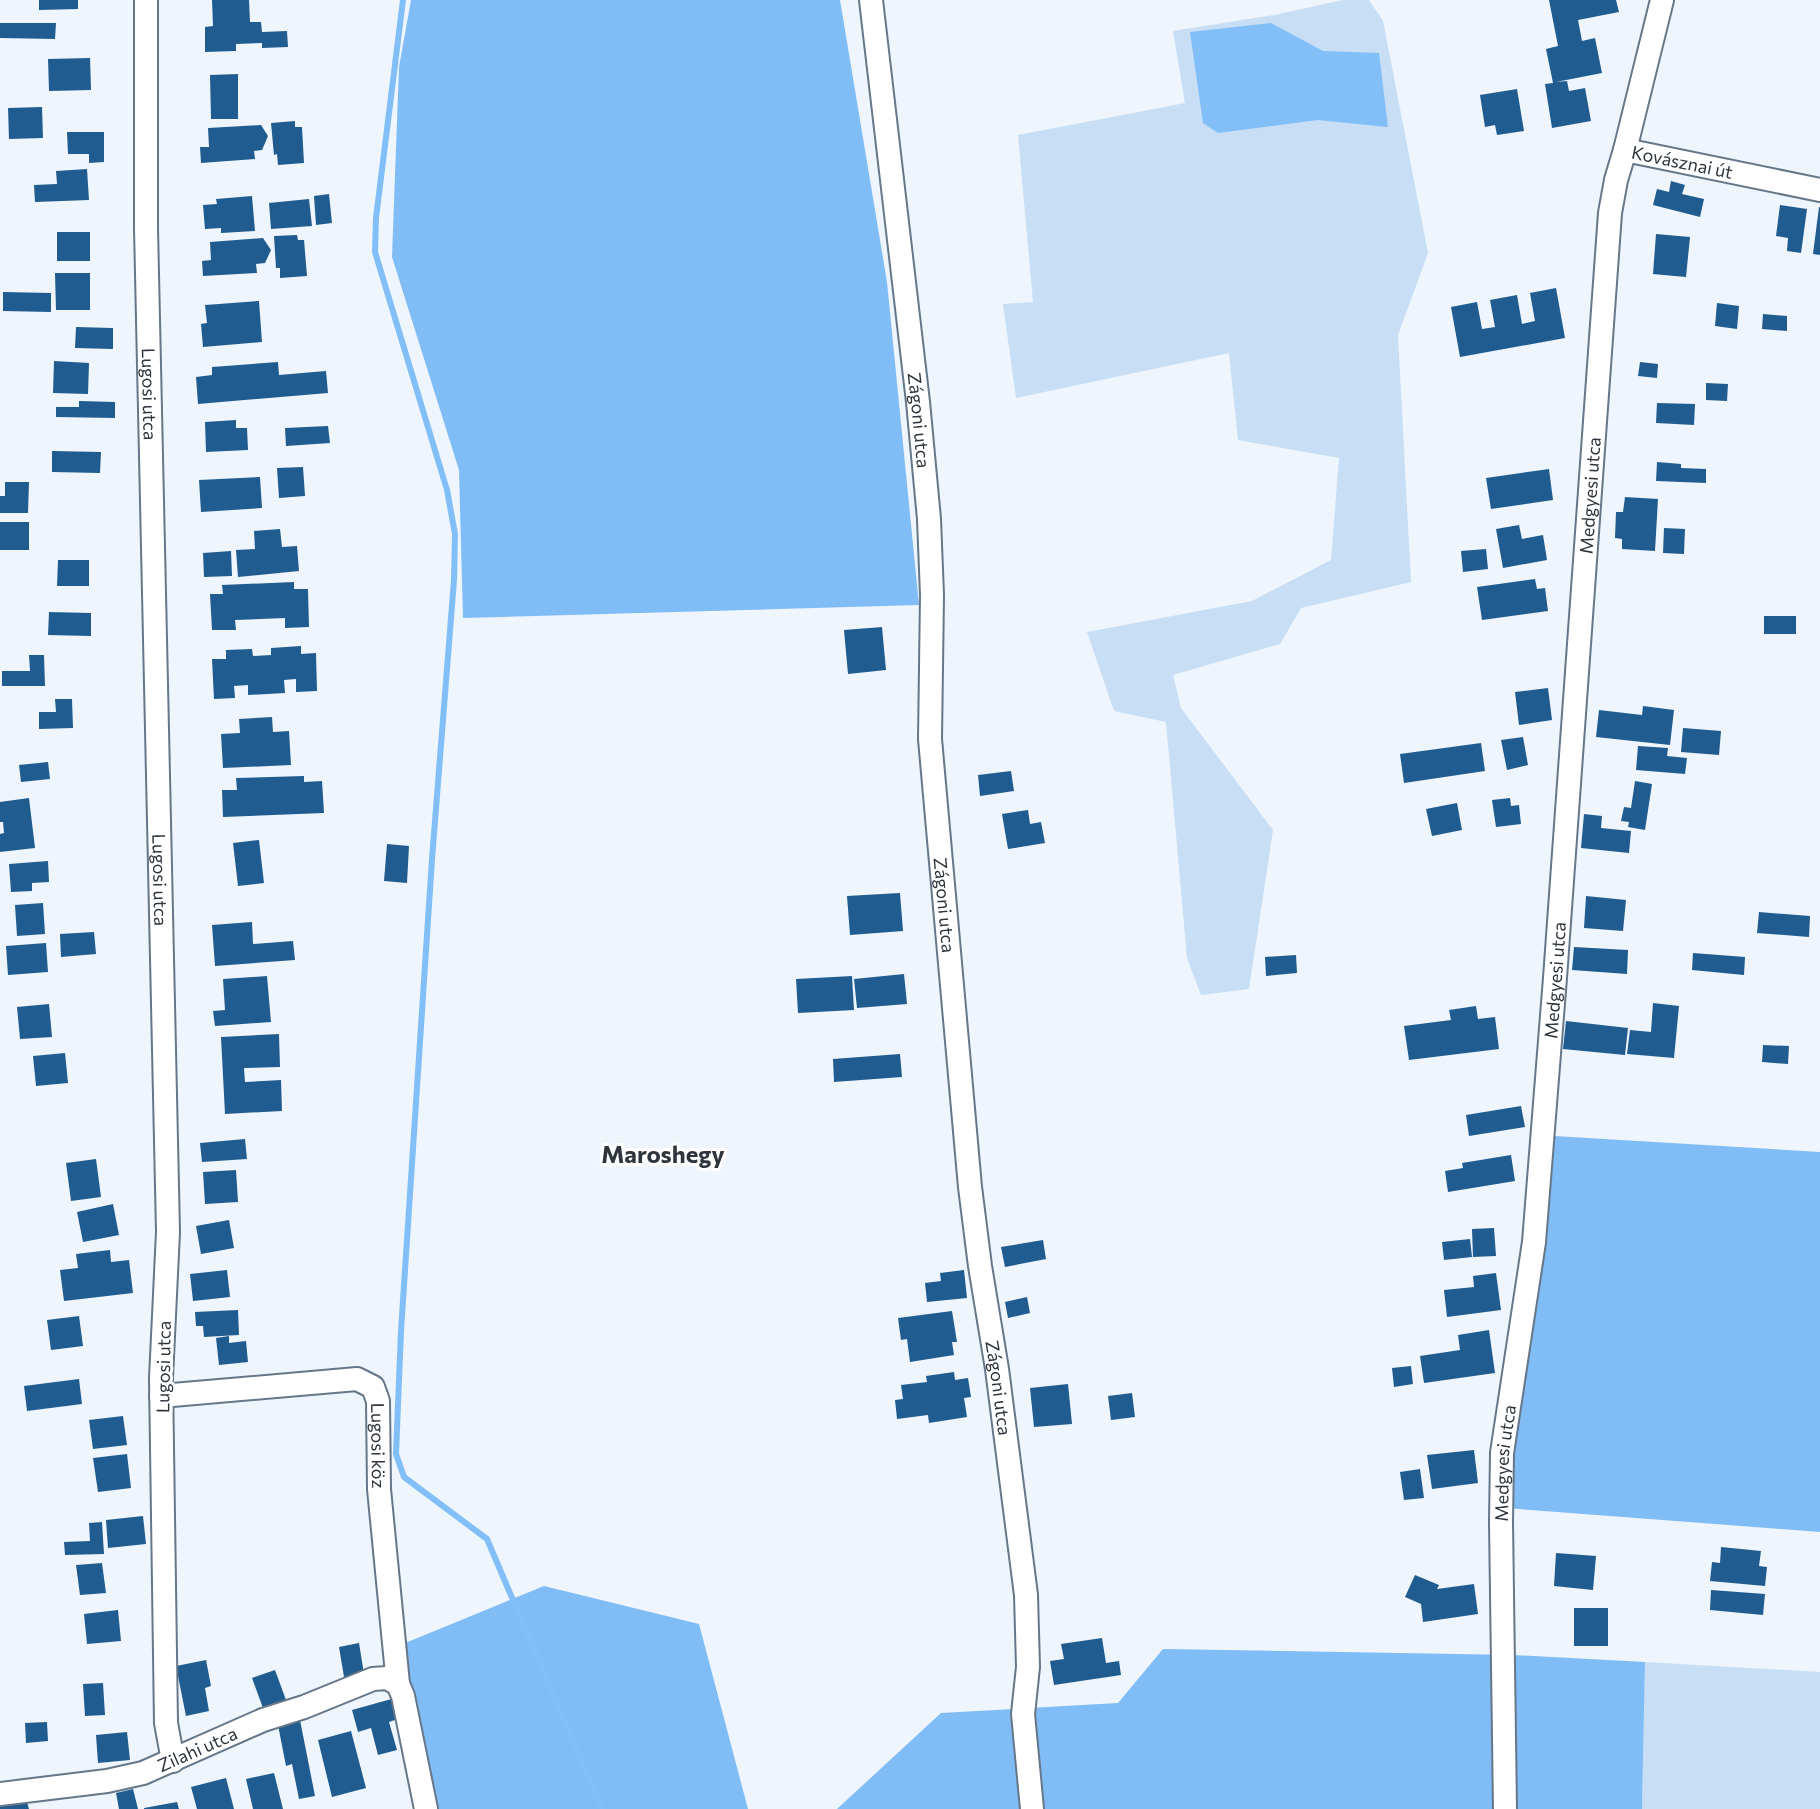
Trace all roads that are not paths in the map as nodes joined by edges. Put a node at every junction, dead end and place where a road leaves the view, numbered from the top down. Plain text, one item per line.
1 (146, 0) edge
2 (871, 0) edge
3 (1662, 0) edge
4 (1625, 150) junction
5 (1820, 190) edge
6 (161, 1396) junction
7 (392, 1681) junction
8 (174, 1761) junction
9 (0, 1794) edge
10 (426, 1809) edge
11 (1032, 1809) edge
12 (1504, 1809) edge

1 - 6 street, Lugosi utca
2 - 11 street, Zágoni utca
3 - 4 street, Kovásznai út
4 - 5 street, Kovásznai út
4 - 12 street, Medgyesi utca
6 - 7 street, Lugosi köz
6 - 8 street, Lugosi utca
7 - 8 street, Zilahi utca
7 - 10 street
8 - 9 street, Zilahi utca

